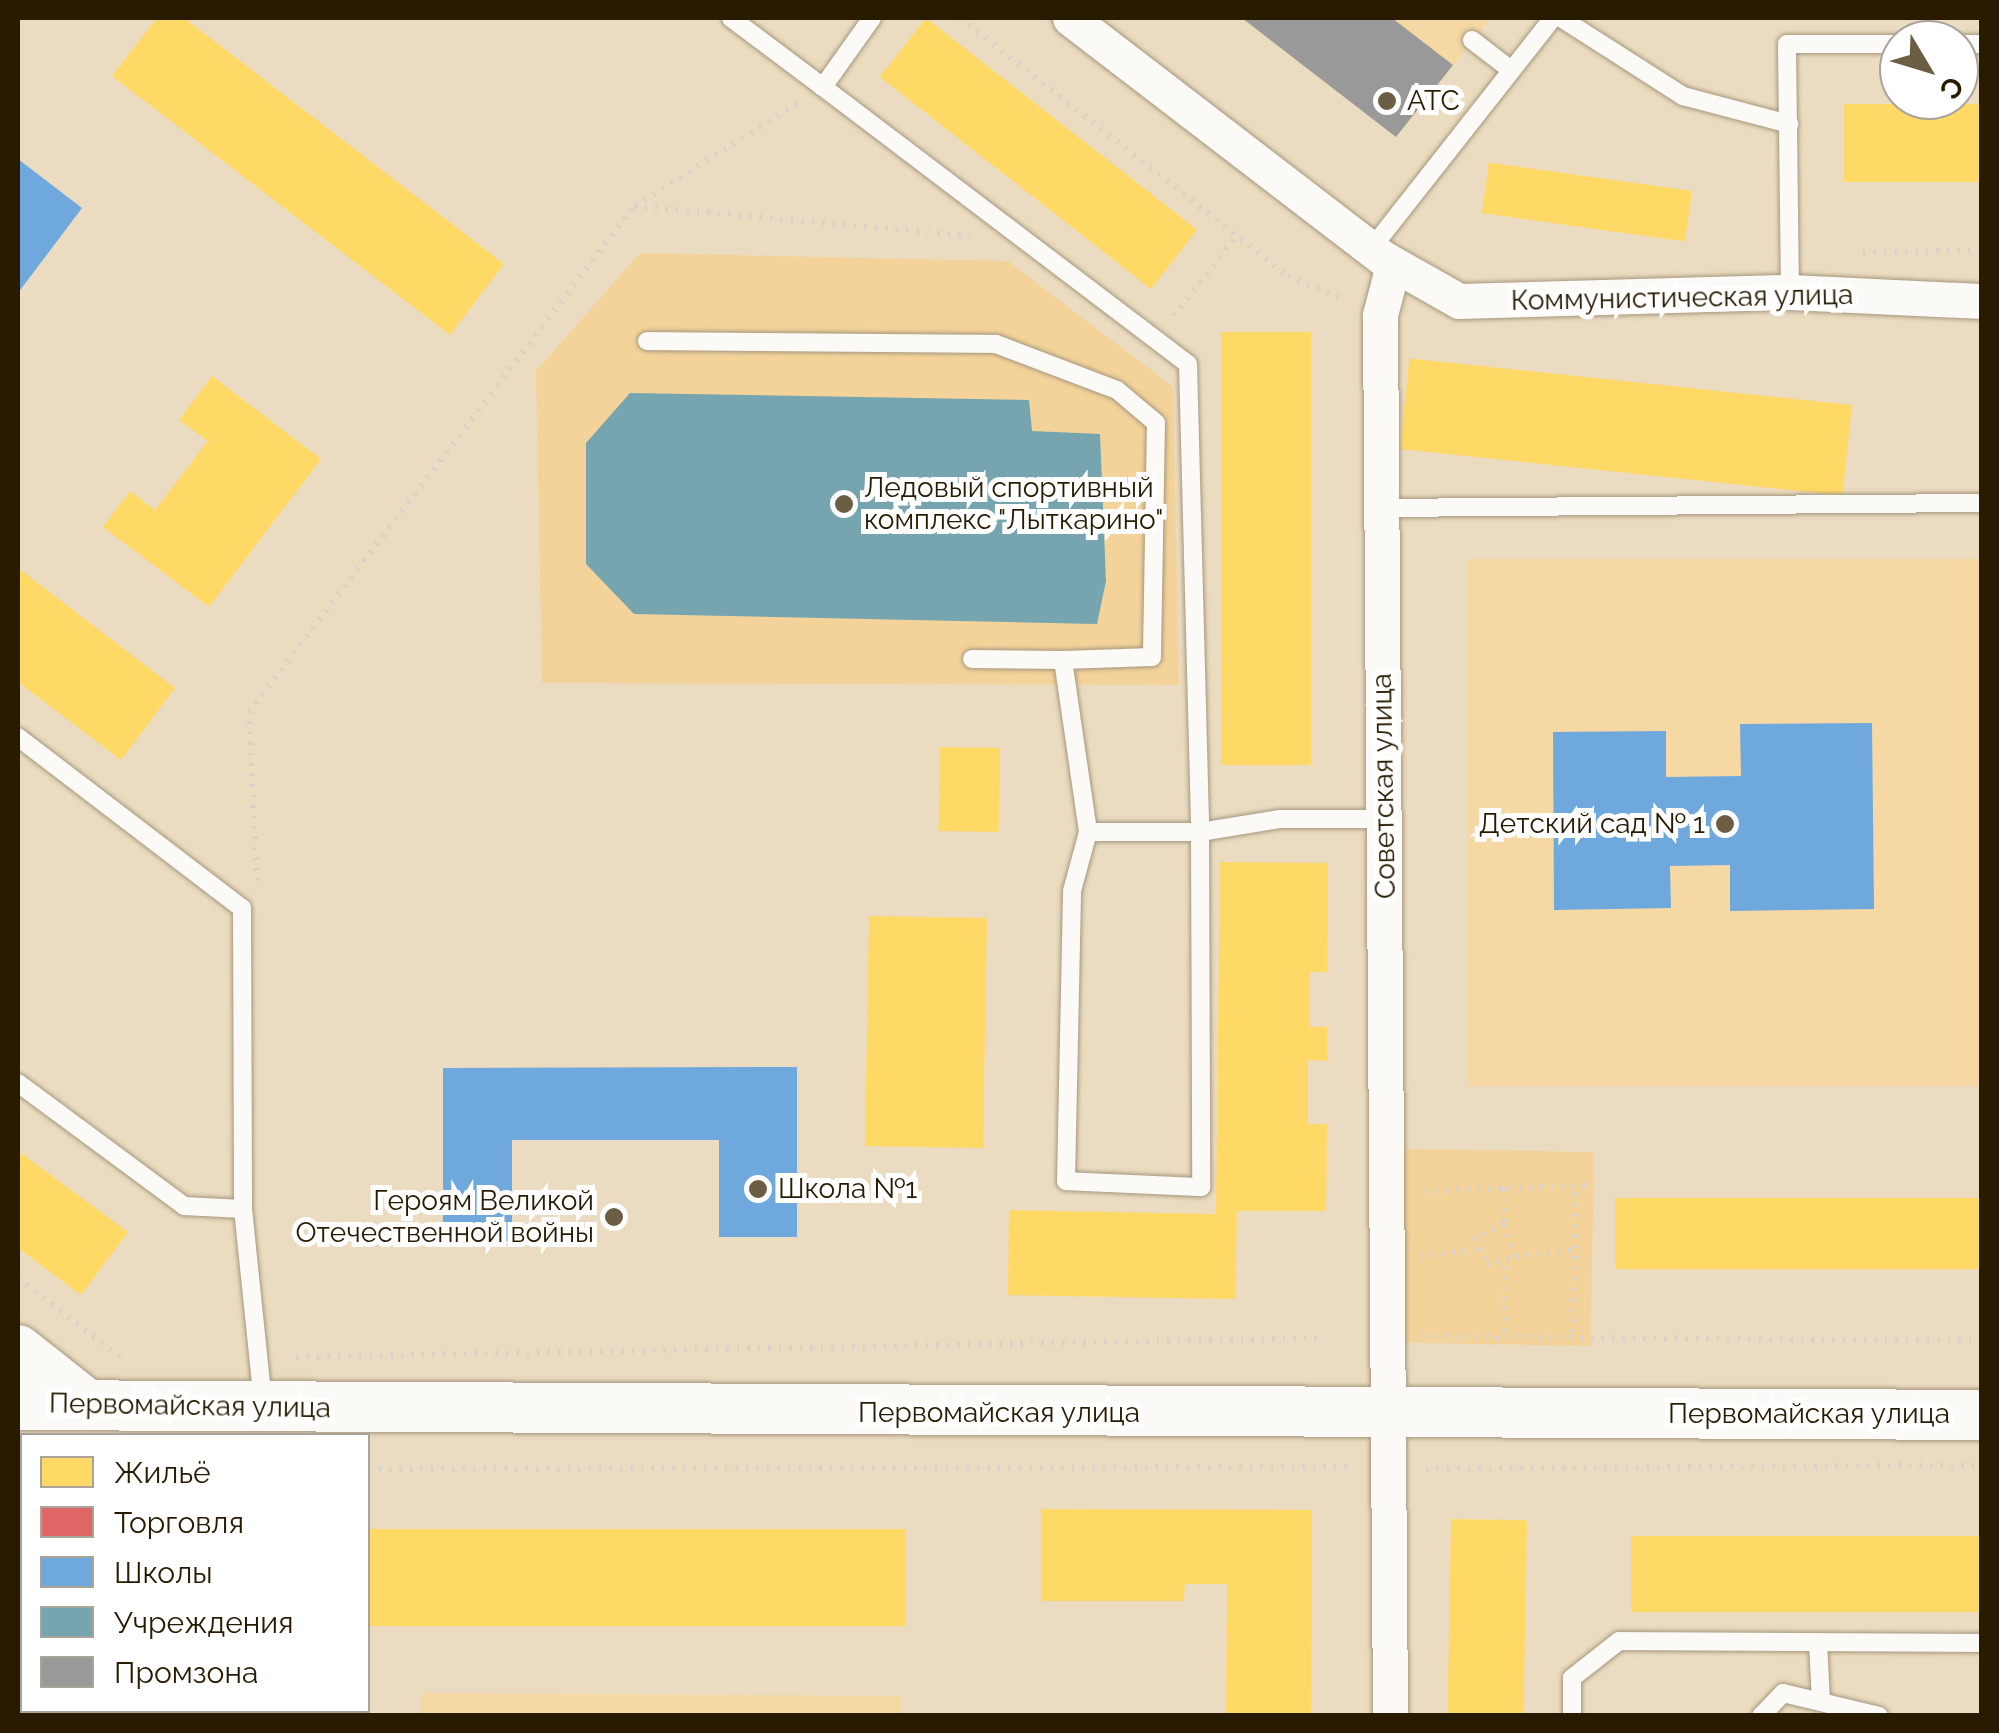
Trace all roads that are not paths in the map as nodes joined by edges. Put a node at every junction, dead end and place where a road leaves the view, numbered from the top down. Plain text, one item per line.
1 (731, 18) edge
2 (872, 18) edge
3 (1070, 18) edge
4 (1554, 18) edge
5 (1561, 18) edge
6 (1472, 40) dead end
7 (1879, 44) edge
8 (1512, 70) junction
9 (824, 87) junction
10 (1788, 124) junction
11 (1382, 257) junction
12 (1790, 292) junction
13 (1982, 301) edge
14 (647, 341) dead end
15 (1982, 503) edge
16 (1380, 508) junction
17 (972, 659) dead end
18 (1063, 660) junction
19 (18, 738) edge
20 (1384, 820) junction
21 (1088, 832) junction
22 (1200, 832) junction
23 (18, 1083) edge
24 (244, 1210) junction
25 (18, 1350) edge
26 (82, 1400) junction
27 (18, 1405) edge
28 (264, 1408) junction
29 (1391, 1412) junction
30 (1982, 1415) edge
31 (1818, 1642) junction
32 (1982, 1643) edge
33 (1821, 1702) junction
34 (1390, 1716) edge
35 (1572, 1716) edge
36 (1761, 1716) edge
37 (1879, 1716) edge

1 - 9 lane
2 - 9 lane
3 - 11 street
4 - 8 lane
5 - 10 lane
6 - 8 lane
7 - 10 lane
8 - 11 lane
9 - 22 lane
10 - 12 lane
11 - 12 street, Коммунистическая улица
11 - 16 street, Советская улица
12 - 13 street, Коммунистическая улица
14 - 18 lane
15 - 16 lane
16 - 20 street, Советская улица
17 - 18 lane
18 - 21 lane
19 - 24 lane
20 - 22 lane
20 - 29 street, Советская улица
21 - 22 lane
21 - 22 lane
23 - 24 lane
24 - 28 lane
25 - 26 street
26 - 27 street, Первомайская улица
26 - 28 street, Первомайская улица
28 - 29 street, Первомайская улица
29 - 30 street, Первомайская улица
29 - 34 street, Советская улица
31 - 32 lane
31 - 33 lane
31 - 35 lane
33 - 36 lane
33 - 37 lane

